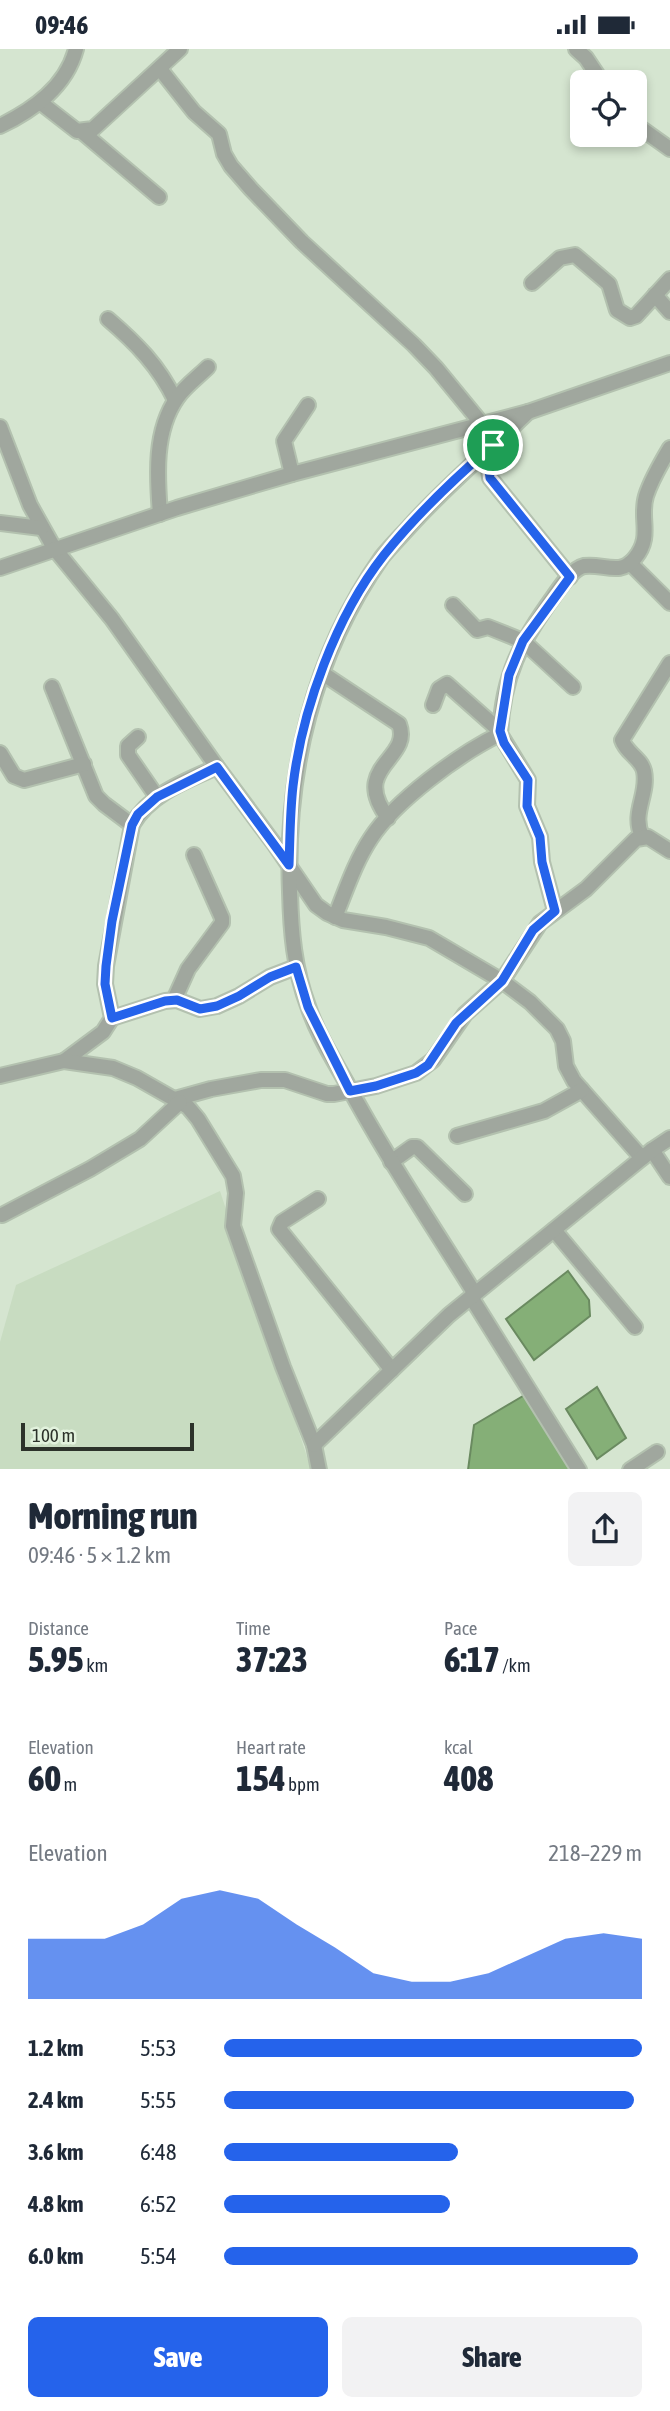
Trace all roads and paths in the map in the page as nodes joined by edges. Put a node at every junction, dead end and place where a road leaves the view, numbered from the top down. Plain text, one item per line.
1 (76, 49) edge
2 (180, 49) edge
3 (576, 49) edge
4 (160, 69) junction
5 (594, 70) edge
6 (41, 103) junction
7 (0, 126) edge
8 (81, 131) junction
9 (647, 133) edge
10 (670, 149) edge
11 (159, 197) dead end
12 (670, 279) edge
13 (531, 283) dead end
14 (655, 296) junction
15 (670, 311) edge
16 (108, 319) dead end
17 (670, 363) edge
18 (208, 367) dead end
19 (176, 400) junction
20 (308, 405) dead end
21 (528, 412) junction
22 (482, 425) junction
23 (0, 427) edge
24 (493, 445) junction
25 (670, 448) edge
26 (292, 474) junction
27 (160, 514) junction
28 (0, 523) edge
29 (41, 528) junction
30 (54, 548) junction
31 (630, 563) junction
32 (0, 568) edge
33 (570, 577) junction
34 (670, 603) edge
35 (453, 604) dead end
36 (523, 641) junction
37 (670, 663) edge
38 (322, 673) junction
39 (52, 687) dead end
40 (573, 687) dead end
41 (433, 705) dead end
42 (500, 733) junction
43 (138, 737) dead end
44 (0, 753) edge
45 (84, 764) junction
46 (217, 767) junction
47 (157, 797) junction
48 (388, 818) junction
49 (132, 825) junction
50 (642, 836) junction
51 (670, 851) edge
52 (194, 855) dead end
53 (289, 865) junction
54 (555, 911) junction
55 (335, 917) junction
56 (296, 967) junction
57 (502, 981) junction
58 (174, 1000) junction
59 (112, 1018) junction
60 (64, 1061) junction
61 (0, 1076) edge
62 (582, 1090) junction
63 (350, 1091) junction
64 (177, 1101) junction
65 (457, 1136) dead end
66 (670, 1138) edge
67 (647, 1154) junction
68 (391, 1162) junction
69 (670, 1177) edge
70 (465, 1194) dead end
71 (318, 1199) dead end
72 (2, 1215) dead end
73 (554, 1230) junction
74 (473, 1295) junction
75 (635, 1327) dead end
76 (392, 1370) junction
77 (314, 1445) junction
78 (657, 1452) dead end
79 (319, 1469) edge
80 (579, 1469) edge
81 (630, 1469) edge

1 - 6 street
2 - 4 street
3 - 5 street
4 - 8 street
4 - 22 street
6 - 7 street
6 - 8 street
8 - 11 street
9 - 10 street
12 - 14 street
13 - 14 street
14 - 15 street
16 - 19 street
17 - 21 street
18 - 19 street
19 - 27 street
20 - 26 street
21 - 22 street
21 - 24 street
22 - 26 street
23 - 29 street
24 - 33 street
24 - 38 street
25 - 31 street
26 - 27 street
27 - 30 street
28 - 29 street
29 - 30 street
30 - 32 street
30 - 46 street
31 - 33 street
31 - 34 street
33 - 36 street
35 - 36 street
36 - 40 street
36 - 42 street
37 - 50 street
38 - 48 street
38 - 53 street
39 - 45 street
41 - 42 street
42 - 48 street
42 - 54 street
43 - 47 street
44 - 45 street
45 - 49 street
46 - 47 street
46 - 53 street
47 - 49 street
48 - 55 street
49 - 59 street
50 - 51 street
50 - 54 street
52 - 58 street
53 - 55 street
53 - 56 street
54 - 57 street
55 - 57 street
56 - 58 street
56 - 63 street
57 - 62 street
57 - 63 street
58 - 59 street
59 - 60 street
60 - 61 street
60 - 64 street
62 - 65 street
62 - 67 street
63 - 64 street
63 - 68 street
64 - 72 street
64 - 77 street
66 - 67 street
67 - 69 street
67 - 73 street
68 - 70 street
68 - 74 street
71 - 76 street
73 - 74 street
73 - 75 street
74 - 76 street
74 - 80 street
76 - 77 street
77 - 79 street
78 - 81 street

